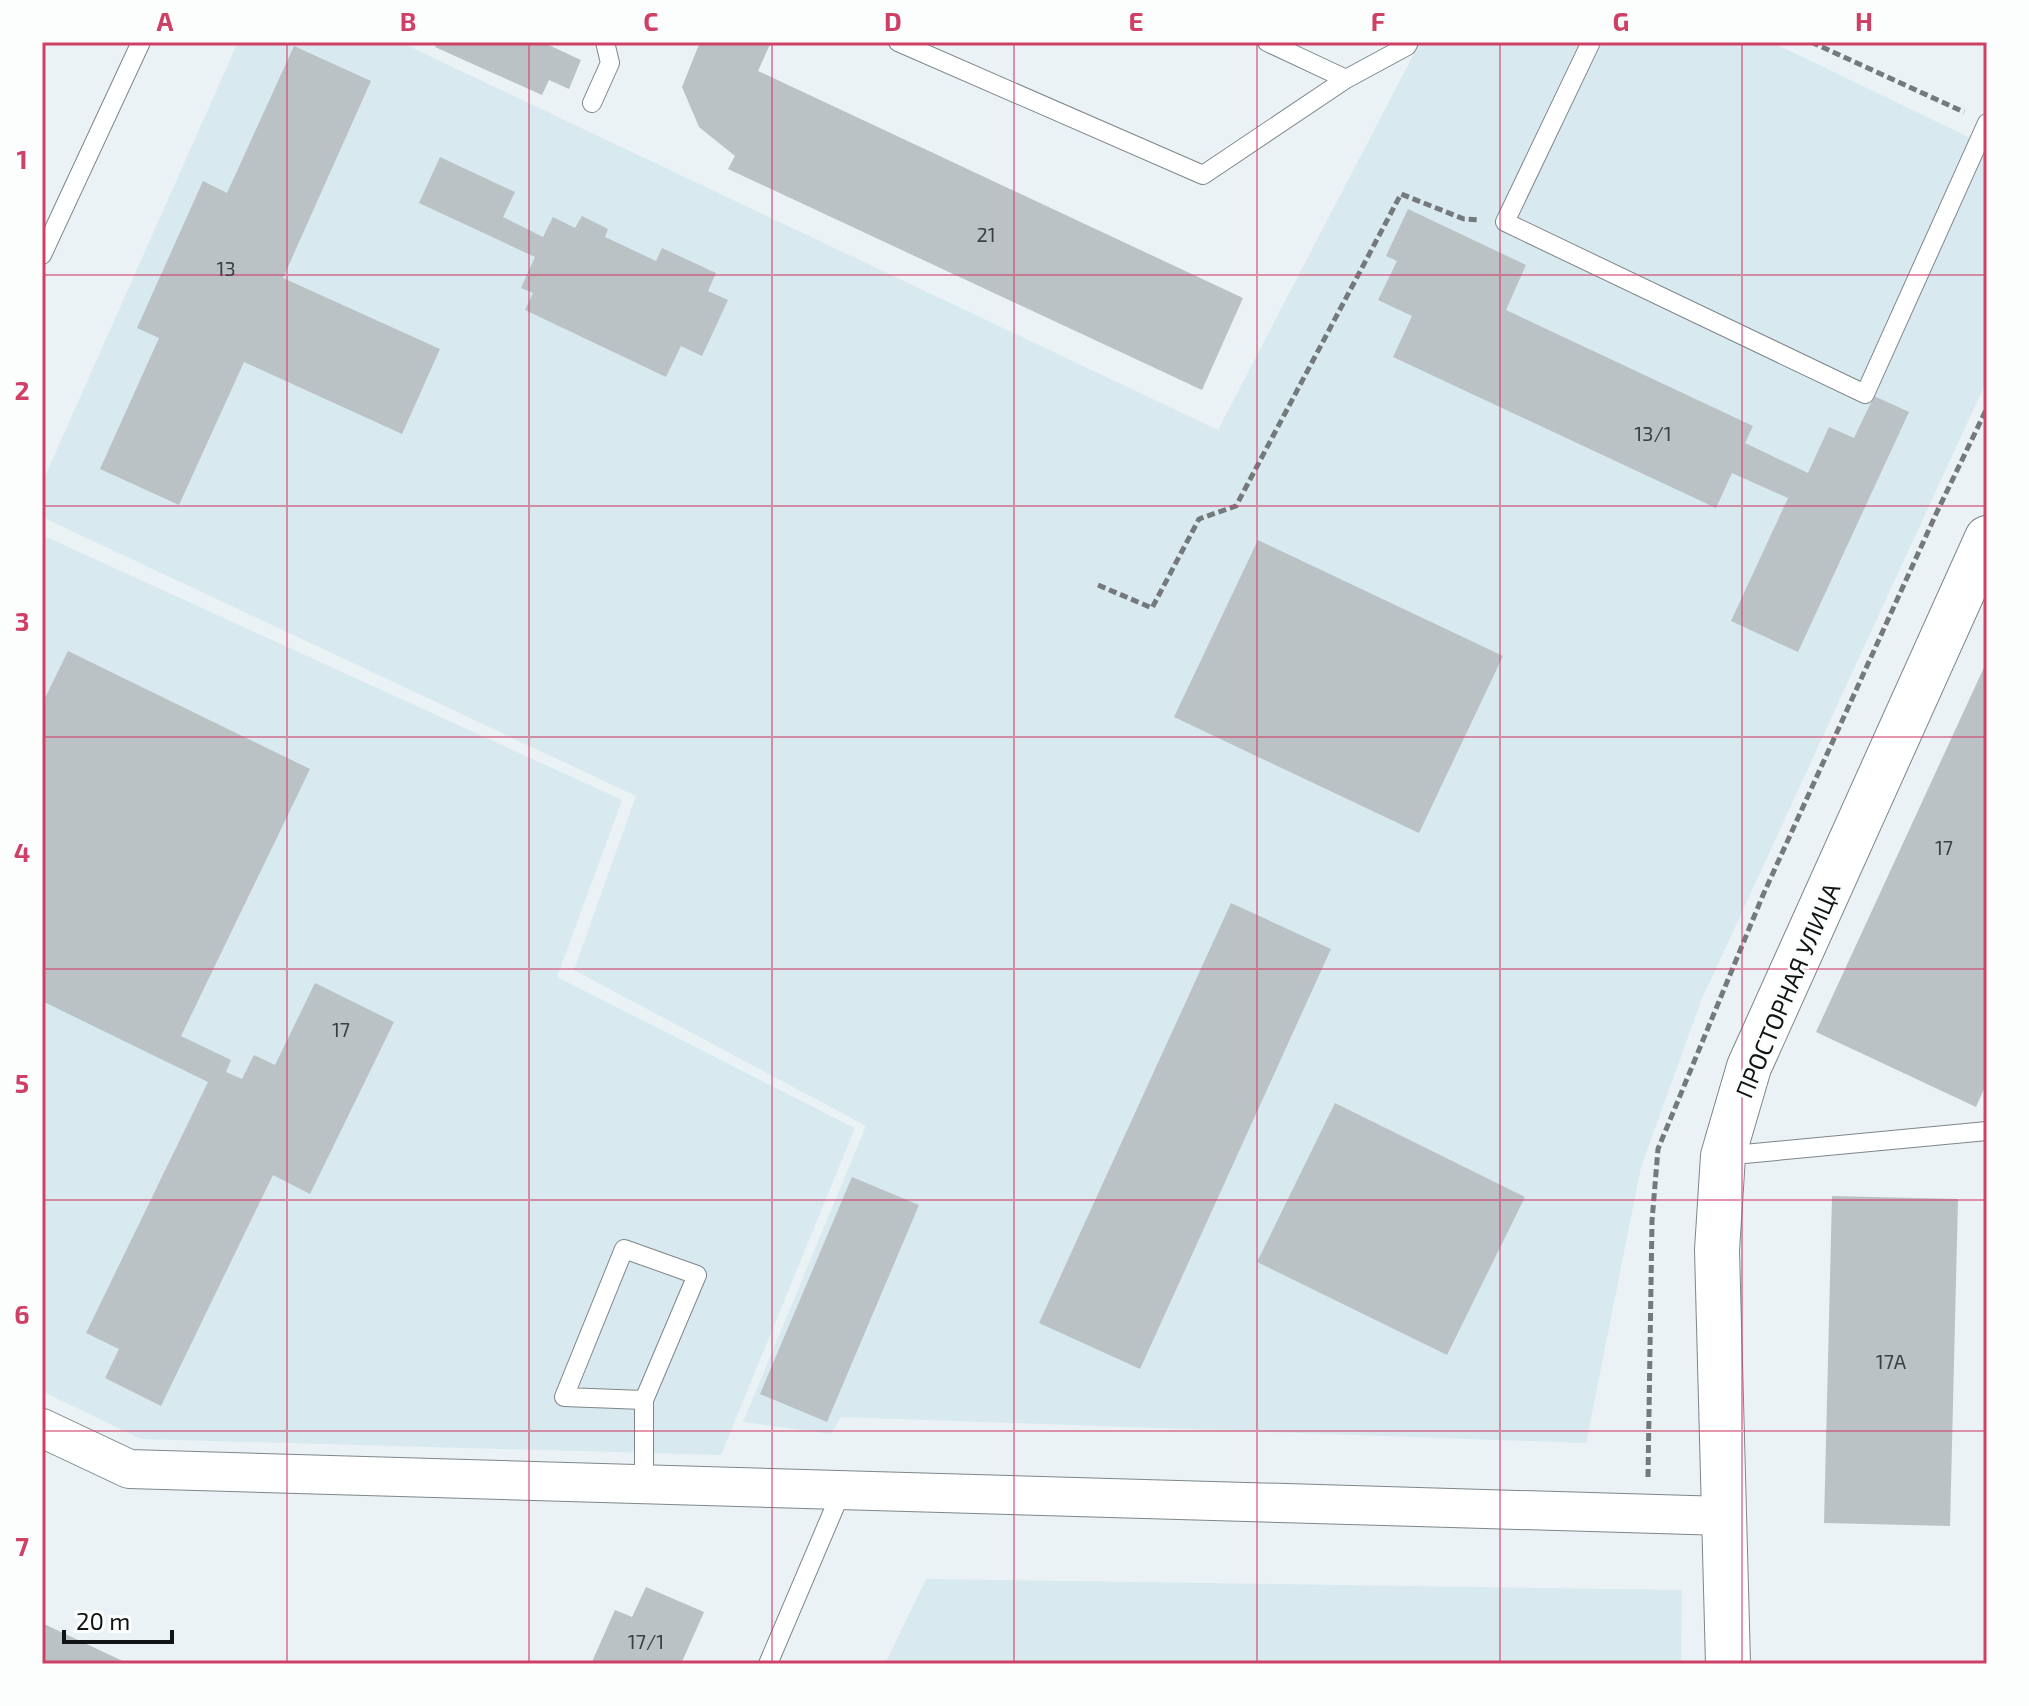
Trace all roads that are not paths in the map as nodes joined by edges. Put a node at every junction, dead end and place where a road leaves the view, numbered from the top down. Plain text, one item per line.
1 (141, 42) edge
2 (605, 42) edge
3 (898, 42) edge
4 (1267, 42) edge
5 (1409, 42) edge
6 (1591, 42) edge
7 (1346, 79) junction
8 (592, 103) dead end
9 (1980, 119) edge
10 (42, 255) edge
11 (1987, 538) edge
12 (1987, 1131) edge
13 (1723, 1156) junction
14 (644, 1400) junction
15 (42, 1428) edge
16 (644, 1484) junction
17 (842, 1490) junction
18 (1724, 1516) junction
19 (768, 1664) edge
20 (1728, 1664) edge

1 - 10 lane
2 - 8 lane
3 - 7 lane
4 - 7 lane
5 - 7 lane
6 - 9 lane
11 - 13 street, ПРОСТОРНАЯ УЛИЦА
12 - 13 lane
13 - 18 street, ПРОСТОРНАЯ УЛИЦА
14 - 14 lane
14 - 16 lane
15 - 16 street
16 - 17 street
17 - 18 street
17 - 19 lane
18 - 20 street, ПРОСТОРНАЯ УЛИЦА

